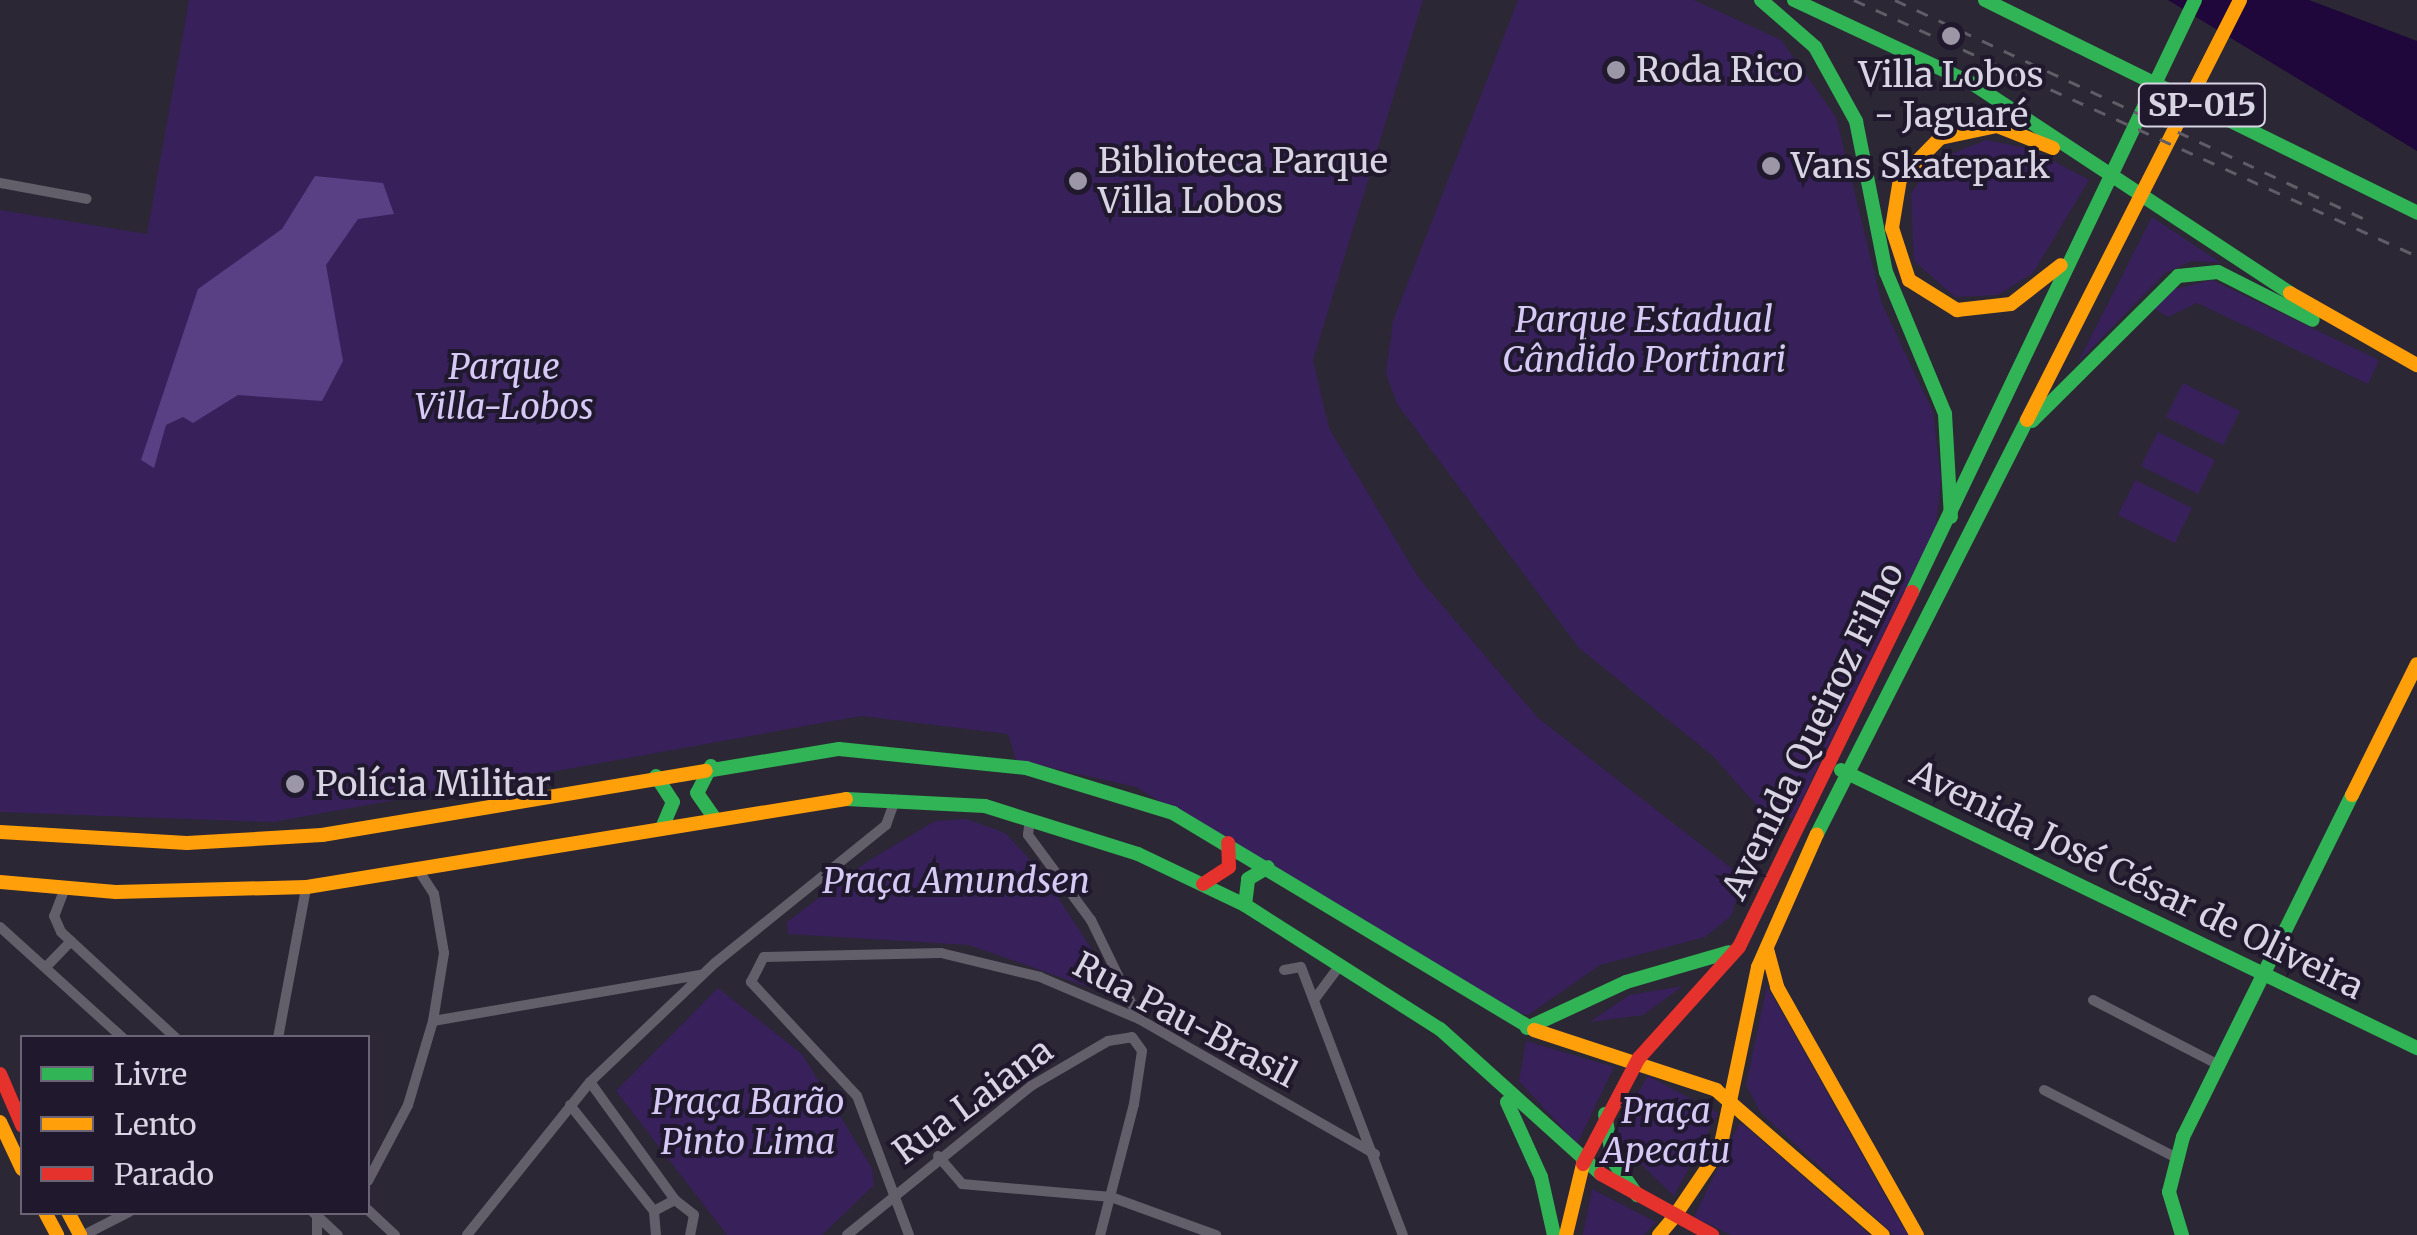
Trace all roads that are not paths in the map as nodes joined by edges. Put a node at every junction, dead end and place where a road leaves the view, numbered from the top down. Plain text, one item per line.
1 (1761, 0) edge
2 (1794, 0) edge
3 (1985, 0) edge
4 (2195, 0) edge
5 (2240, 0) edge
6 (2092, 162) junction
7 (0, 183) edge
8 (87, 199) dead end
9 (2417, 212) edge
10 (2068, 258) junction
11 (2342, 326) junction
12 (2417, 365) edge
13 (2023, 427) junction
14 (1950, 518) junction
15 (2417, 664) edge
16 (712, 766) junction
17 (1832, 766) junction
18 (1848, 774) junction
19 (656, 776) junction
20 (895, 800) junction
21 (714, 816) junction
22 (1031, 819) junction
23 (663, 826) junction
24 (1, 834) edge
25 (1228, 843) junction
26 (1268, 867) junction
27 (419, 871) junction
28 (0, 882) edge
29 (1203, 884) junction
30 (66, 887) junction
31 (307, 887) junction
32 (1245, 905) junction
33 (0, 927) edge
34 (71, 941) junction
35 (1766, 945) junction
36 (1739, 947) junction
37 (1340, 966) junction
38 (46, 967) junction
39 (1284, 970) dead end
40 (2264, 975) junction
41 (701, 976) junction
42 (2093, 1000) dead end
43 (1314, 1001) junction
44 (1139, 1019) junction
45 (433, 1021) junction
46 (1528, 1028) junction
47 (119, 1035) edge
48 (173, 1035) edge
49 (278, 1035) edge
50 (2417, 1048) edge
51 (1639, 1058) junction
52 (2220, 1065) junction
53 (0, 1074) edge
54 (590, 1082) junction
55 (1500, 1088) junction
56 (2044, 1090) dead end
57 (1734, 1104) junction
58 (570, 1105) junction
59 (1604, 1114) junction
60 (20, 1120) edge
61 (0, 1122) edge
62 (0, 1144) edge
63 (1374, 1154) junction
64 (938, 1156) junction
65 (2175, 1157) junction
66 (19, 1162) edge
67 (1583, 1164) junction
68 (370, 1177) edge
69 (894, 1191) junction
70 (1111, 1197) junction
71 (676, 1200) junction
72 (1640, 1200) junction
73 (654, 1211) junction
74 (370, 1212) edge
75 (122, 1215) edge
76 (315, 1215) edge
77 (1674, 1217) junction
78 (692, 1229) edge
79 (82, 1235) edge
80 (317, 1235) edge
81 (338, 1235) edge
82 (395, 1235) edge
83 (467, 1235) edge
84 (656, 1235) edge
85 (704, 1235) edge
86 (848, 1235) edge
87 (909, 1235) edge
88 (1100, 1235) edge
89 (1216, 1235) edge
90 (1403, 1235) edge
91 (1554, 1235) edge
92 (1566, 1235) edge
93 (1659, 1235) edge
94 (1712, 1235) edge
95 (1882, 1235) edge
96 (1918, 1235) edge
97 (2182, 1235) edge

1 - 14 main road
2 - 6 main road
3 - 9 main road, SP-015
4 - 10 main road, Avenida Queiroz Filho
5 - 13 main road, Avenida Queiroz Filho
6 - 10 main road
6 - 11 main road
7 - 8 street
10 - 14 main road, Avenida Queiroz Filho
11 - 12 main road
11 - 13 main road
13 - 18 main road, Avenida Queiroz Filho
14 - 17 main road, Avenida Queiroz Filho
15 - 40 main road
16 - 19 main road
16 - 21 main road
16 - 25 main road
17 - 18 main road, Avenida José César de Oliveira
17 - 36 main road, Avenida Queiroz Filho
18 - 35 main road, Avenida Queiroz Filho
18 - 40 main road, Avenida José César de Oliveira
19 - 23 main road
19 - 24 main road
20 - 21 main road
20 - 22 main road
20 - 41 street
21 - 23 main road
22 - 29 main road
22 - 44 street
23 - 27 main road
25 - 26 main road
25 - 29 main road
26 - 32 main road
26 - 46 main road
27 - 31 main road
27 - 45 street
28 - 30 main road
29 - 32 main road
30 - 31 main road
30 - 34 street
31 - 49 street
32 - 37 main road
33 - 38 street
34 - 38 street
34 - 48 street
35 - 57 main road, Avenida Queiroz Filho
35 - 96 main road
36 - 46 main road
36 - 51 main road, Avenida Queiroz Filho
37 - 43 street
37 - 55 main road
38 - 47 street
39 - 43 street
40 - 50 main road, Avenida José César de Oliveira
40 - 52 main road
41 - 45 street
41 - 54 street
42 - 52 street
43 - 63 street
44 - 63 street, Rua Pau-Brasil
44 - 69 street, Rua Pau-Brasil
45 - 68 street
46 - 51 main road
51 - 57 main road
51 - 59 main road, Avenida Queiroz Filho
52 - 65 main road
53 - 60 main road
54 - 58 street
54 - 71 street
55 - 67 main road
55 - 91 main road
56 - 65 street
57 - 77 main road, Avenida Queiroz Filho
57 - 95 main road
58 - 73 street
58 - 83 street
59 - 67 main road, Avenida Queiroz Filho
59 - 72 main road
61 - 66 main road
62 - 66 street
63 - 90 street
64 - 69 street, Rua Laiana
64 - 70 street
64 - 70 street, Rua Laiana
65 - 97 main road
67 - 72 main road
67 - 92 main road, Avenida Queiroz Filho
69 - 86 street, Rua Laiana
69 - 87 street
70 - 88 street
70 - 89 street
71 - 73 street
71 - 78 street
72 - 77 main road
73 - 84 street
74 - 82 street
75 - 79 street
76 - 80 street
76 - 81 street
77 - 93 main road, Avenida Queiroz Filho
77 - 94 main road
78 - 85 street

